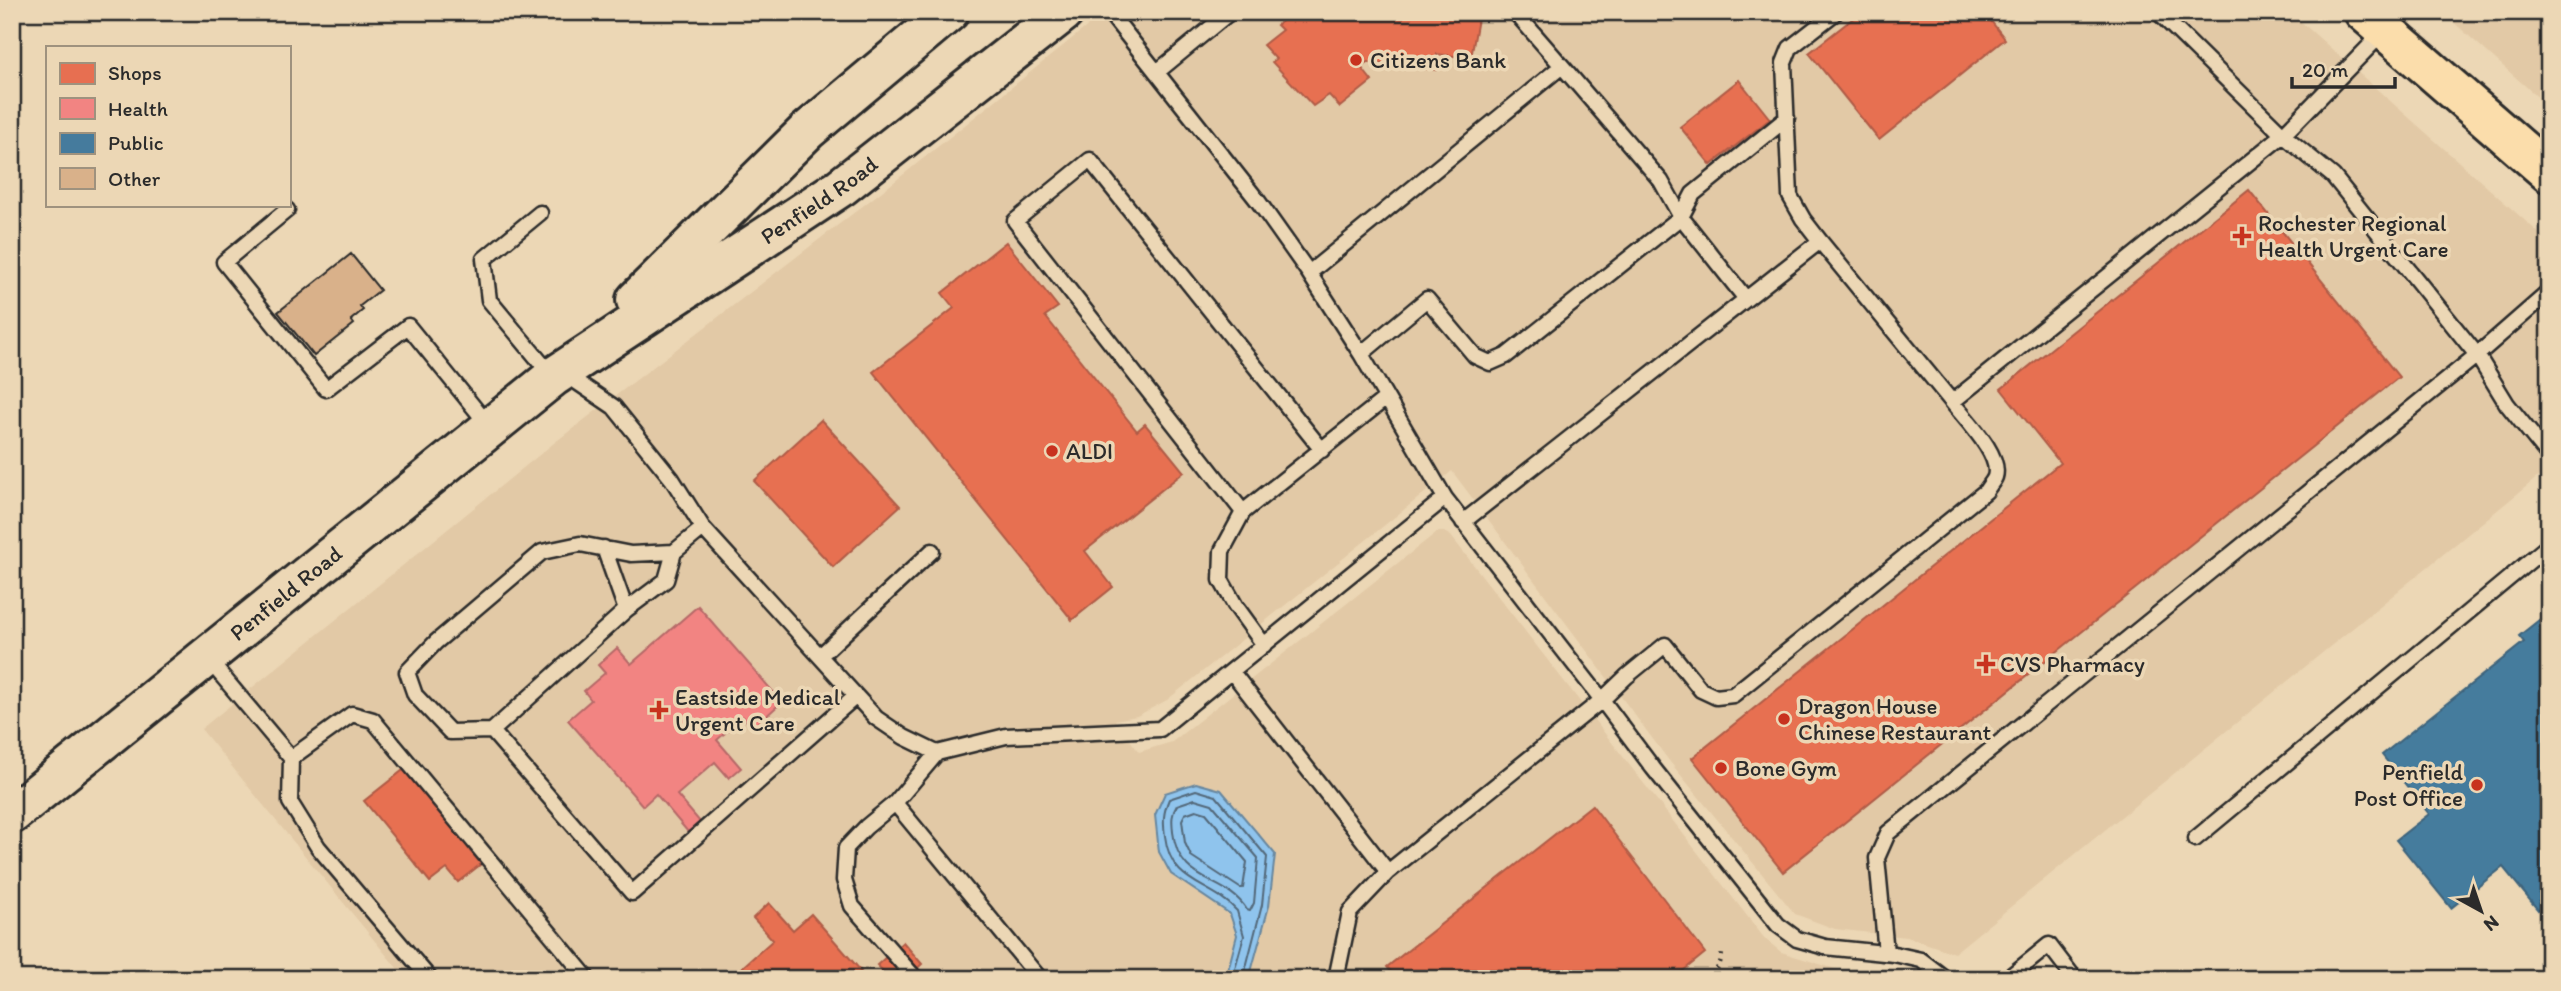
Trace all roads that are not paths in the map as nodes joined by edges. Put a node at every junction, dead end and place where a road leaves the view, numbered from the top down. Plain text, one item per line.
1 (949, 12) edge
2 (1064, 12) edge
3 (1109, 12) edge
4 (1230, 12) edge
5 (1515, 12) edge
6 (1836, 12) edge
7 (2158, 12) edge
8 (2384, 19) edge
9 (1562, 66) junction
10 (1157, 72) junction
11 (1787, 118) junction
12 (2283, 135) junction
13 (2549, 173) edge
14 (287, 210) dead end
15 (541, 213) dead end
16 (1681, 217) junction
17 (1820, 241) junction
18 (1309, 273) junction
19 (2549, 292) edge
20 (1746, 299) junction
21 (1361, 354) junction
22 (2477, 355) junction
23 (557, 374) junction
24 (1386, 398) junction
25 (1952, 402) junction
26 (489, 428) junction
27 (1322, 450) junction
28 (2549, 456) edge
29 (1445, 498) junction
30 (1243, 512) junction
31 (1463, 522) junction
32 (703, 528) junction
33 (2549, 545) edge
34 (604, 548) junction
35 (932, 551) dead end
36 (674, 552) junction
37 (626, 610) junction
38 (1264, 645) junction
39 (820, 656) junction
40 (207, 658) junction
41 (1232, 671) junction
42 (856, 696) junction
43 (1602, 701) junction
44 (492, 731) junction
45 (937, 752) junction
46 (291, 758) junction
47 (895, 803) junction
48 (12, 814) edge
49 (2195, 839) dead end
50 (1388, 872) junction
51 (1886, 953) junction
52 (430, 979) edge
53 (587, 979) edge
54 (916, 979) edge
55 (1040, 979) edge
56 (1336, 979) edge
57 (1946, 979) edge
58 (2007, 979) edge
59 (2075, 979) edge

1 - 23 main road, Penfield Road
2 - 23 main road, Penfield Road
3 - 10 lane
4 - 10 lane
5 - 9 lane
6 - 11 lane
7 - 12 lane
8 - 12 lane
8 - 13 main road
9 - 16 lane
9 - 18 lane
10 - 18 lane
11 - 16 lane
11 - 17 lane
12 - 22 lane
12 - 25 lane
14 - 26 lane
15 - 23 lane
16 - 20 lane
16 - 21 lane
17 - 20 lane
17 - 25 lane
18 - 21 lane
19 - 22 lane
20 - 31 lane
21 - 24 lane
22 - 28 lane
22 - 51 lane
23 - 26 main road, Penfield Road
23 - 32 lane
24 - 27 lane
24 - 29 lane
25 - 43 lane
26 - 40 main road, Penfield Road
27 - 30 lane
27 - 30 lane
29 - 31 lane
29 - 38 lane
30 - 38 lane
31 - 43 lane
32 - 36 lane
32 - 39 lane
33 - 49 lane
34 - 36 lane
34 - 37 lane
34 - 44 lane
35 - 39 lane
36 - 37 lane
37 - 44 lane
38 - 41 lane
39 - 42 lane
40 - 46 lane
40 - 48 main road, Penfield Road
41 - 45 lane
41 - 50 lane
42 - 44 lane
42 - 45 lane
43 - 50 lane
43 - 51 lane
45 - 47 lane
46 - 52 lane
46 - 53 lane
47 - 54 lane
47 - 55 lane
50 - 56 lane
51 - 57 lane
58 - 59 lane

